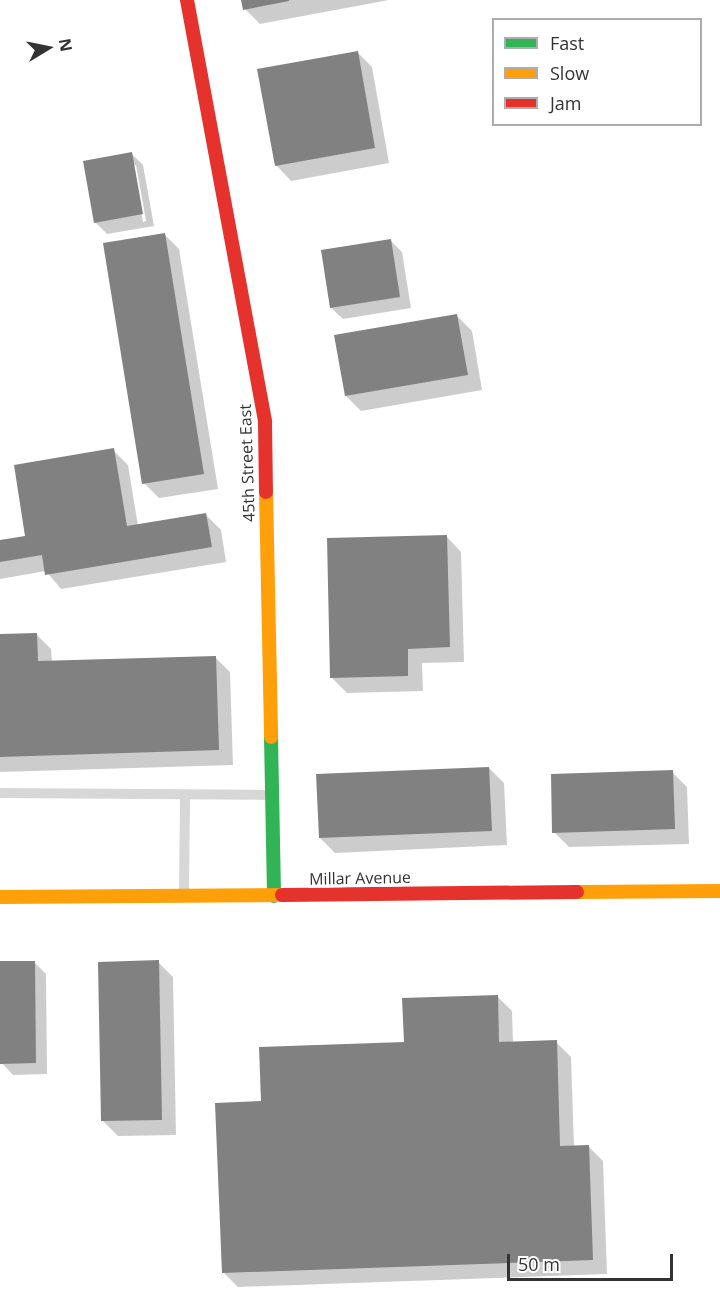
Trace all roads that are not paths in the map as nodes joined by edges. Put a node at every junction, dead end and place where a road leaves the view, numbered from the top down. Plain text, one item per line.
1 (187, 0) edge
2 (0, 793) edge
3 (185, 795) junction
4 (272, 795) junction
5 (720, 891) edge
6 (184, 896) junction
7 (274, 896) junction
8 (0, 897) edge

1 - 4 street, 45th Street East
2 - 3 lane
3 - 4 lane
3 - 6 lane
4 - 7 street, 45th Street East
5 - 7 street, Millar Avenue
6 - 7 street, Millar Avenue
6 - 8 street, Millar Avenue

